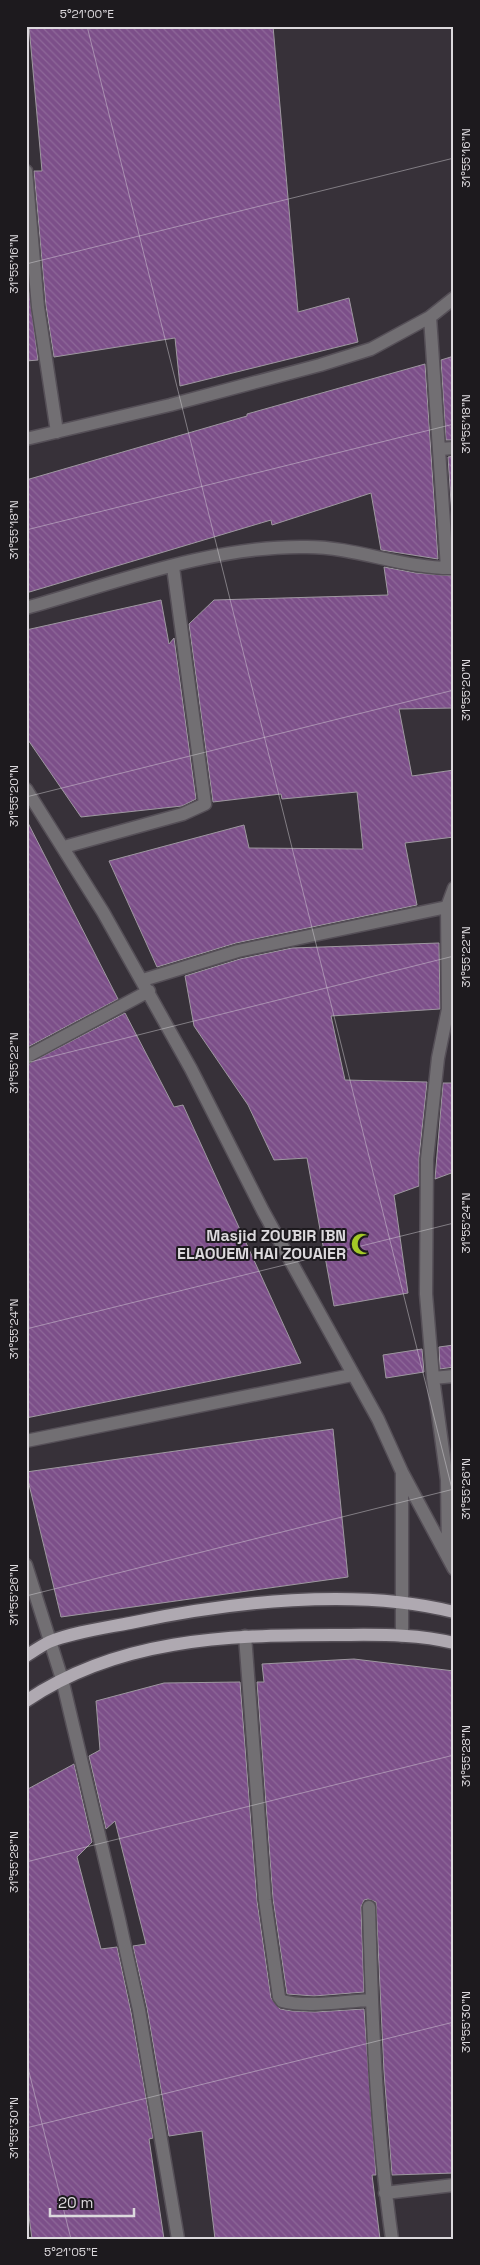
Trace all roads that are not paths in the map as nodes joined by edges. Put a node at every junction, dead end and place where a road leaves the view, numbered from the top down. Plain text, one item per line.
1 (26, 171) edge
2 (454, 298) edge
3 (430, 317) junction
4 (57, 432) junction
5 (26, 439) edge
6 (454, 448) edge
7 (440, 449) junction
8 (173, 566) junction
9 (450, 568) edge
10 (26, 608) edge
11 (26, 789) edge
12 (64, 847) junction
13 (454, 888) edge
14 (447, 907) junction
15 (146, 986) junction
16 (451, 1009) edge
17 (26, 1057) edge
18 (352, 1375) junction
19 (454, 1376) edge
20 (433, 1378) junction
21 (26, 1442) edge
22 (402, 1472) junction
23 (450, 1480) edge
24 (448, 1555) junction
25 (26, 1565) edge
26 (454, 1569) edge
27 (402, 1602) junction
28 (454, 1612) edge
29 (245, 1636) junction
30 (402, 1636) junction
31 (49, 1642) junction
32 (454, 1643) edge
33 (26, 1656) edge
34 (62, 1679) junction
35 (26, 1701) edge
36 (369, 1907) dead end
37 (371, 2000) junction
38 (454, 2185) edge
39 (386, 2192) junction
40 (178, 2239) edge
41 (392, 2239) edge

1 - 4 street
2 - 3 street
3 - 4 street
3 - 7 street
4 - 5 street
6 - 7 street
7 - 9 street
8 - 9 street
8 - 10 street
8 - 12 street
11 - 12 street
12 - 15 street
13 - 14 street
14 - 15 street
14 - 16 street
15 - 17 street
15 - 18 street
16 - 20 street
18 - 21 street
18 - 22 street
19 - 20 street
20 - 23 street
22 - 24 street
22 - 27 street
23 - 24 street
24 - 26 street
25 - 31 street
27 - 28 main road
27 - 30 street
27 - 31 main road
29 - 30 main road
29 - 34 main road
29 - 37 street
30 - 32 main road
31 - 33 main road
31 - 34 street
34 - 35 main road
34 - 40 street
36 - 37 street
37 - 39 street
38 - 39 street
39 - 41 street

